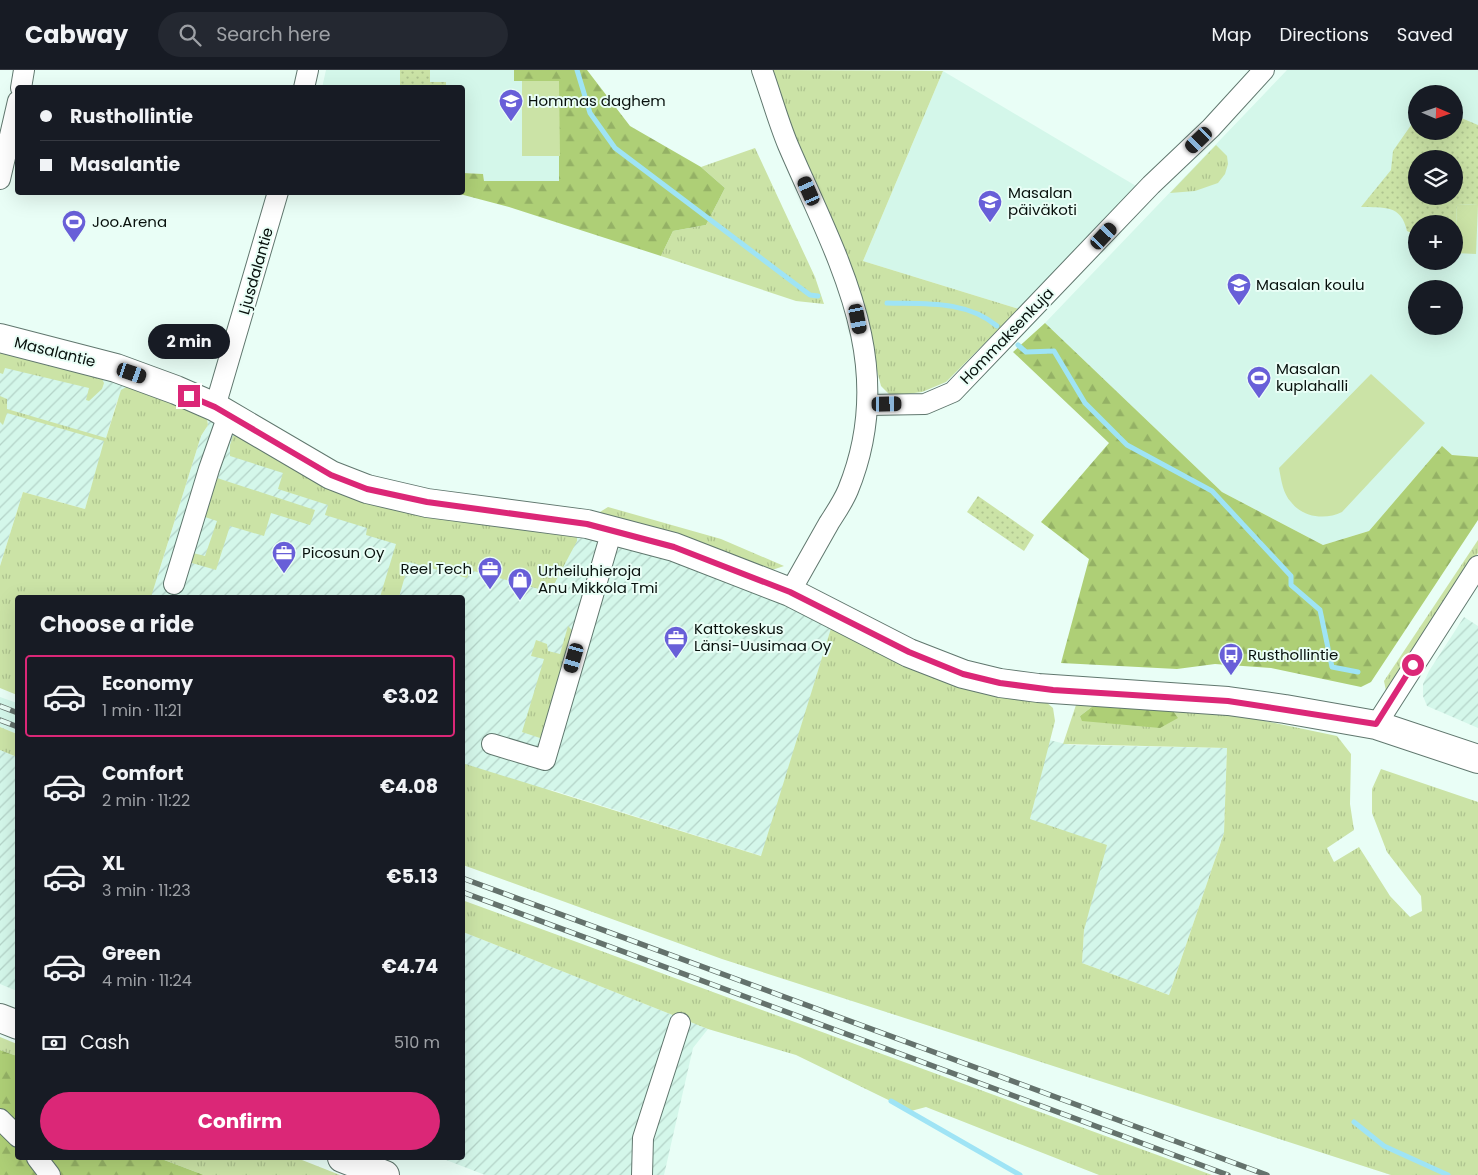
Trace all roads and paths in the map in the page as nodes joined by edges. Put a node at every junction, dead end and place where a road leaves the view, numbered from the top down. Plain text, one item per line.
1 (24, 70) edge
2 (308, 70) edge
3 (762, 70) edge
4 (1264, 70) edge
5 (21, 85) edge
6 (305, 85) edge
7 (15, 114) edge
8 (0, 179) edge
9 (277, 195) edge
10 (0, 338) edge
11 (868, 405) junction
12 (222, 411) junction
13 (612, 530) junction
14 (1478, 566) edge
15 (174, 584) dead end
16 (790, 592) junction
17 (1376, 724) junction
18 (492, 744) dead end
19 (1478, 759) edge
20 (0, 1018) edge
21 (680, 1023) dead end
22 (15, 1024) edge
23 (0, 1119) edge
24 (15, 1134) edge
25 (39, 1160) edge
26 (347, 1160) edge
27 (50, 1175) edge
28 (385, 1175) edge
29 (642, 1175) edge

1 - 5 street
2 - 6 street
3 - 11 street
4 - 11 street, Hommaksenkuja
7 - 8 street
9 - 12 street, Ljusdalantie
10 - 12 main road, Masalantie
11 - 16 street
12 - 13 main road, Masalantie
12 - 15 street, Ljusdalantie
13 - 16 main road, Masalantie
13 - 18 street
14 - 17 street
16 - 17 main road, Masalantie
17 - 19 main road, Masalantie
20 - 22 main road
21 - 29 street
23 - 24 street
25 - 27 street
26 - 28 main road

